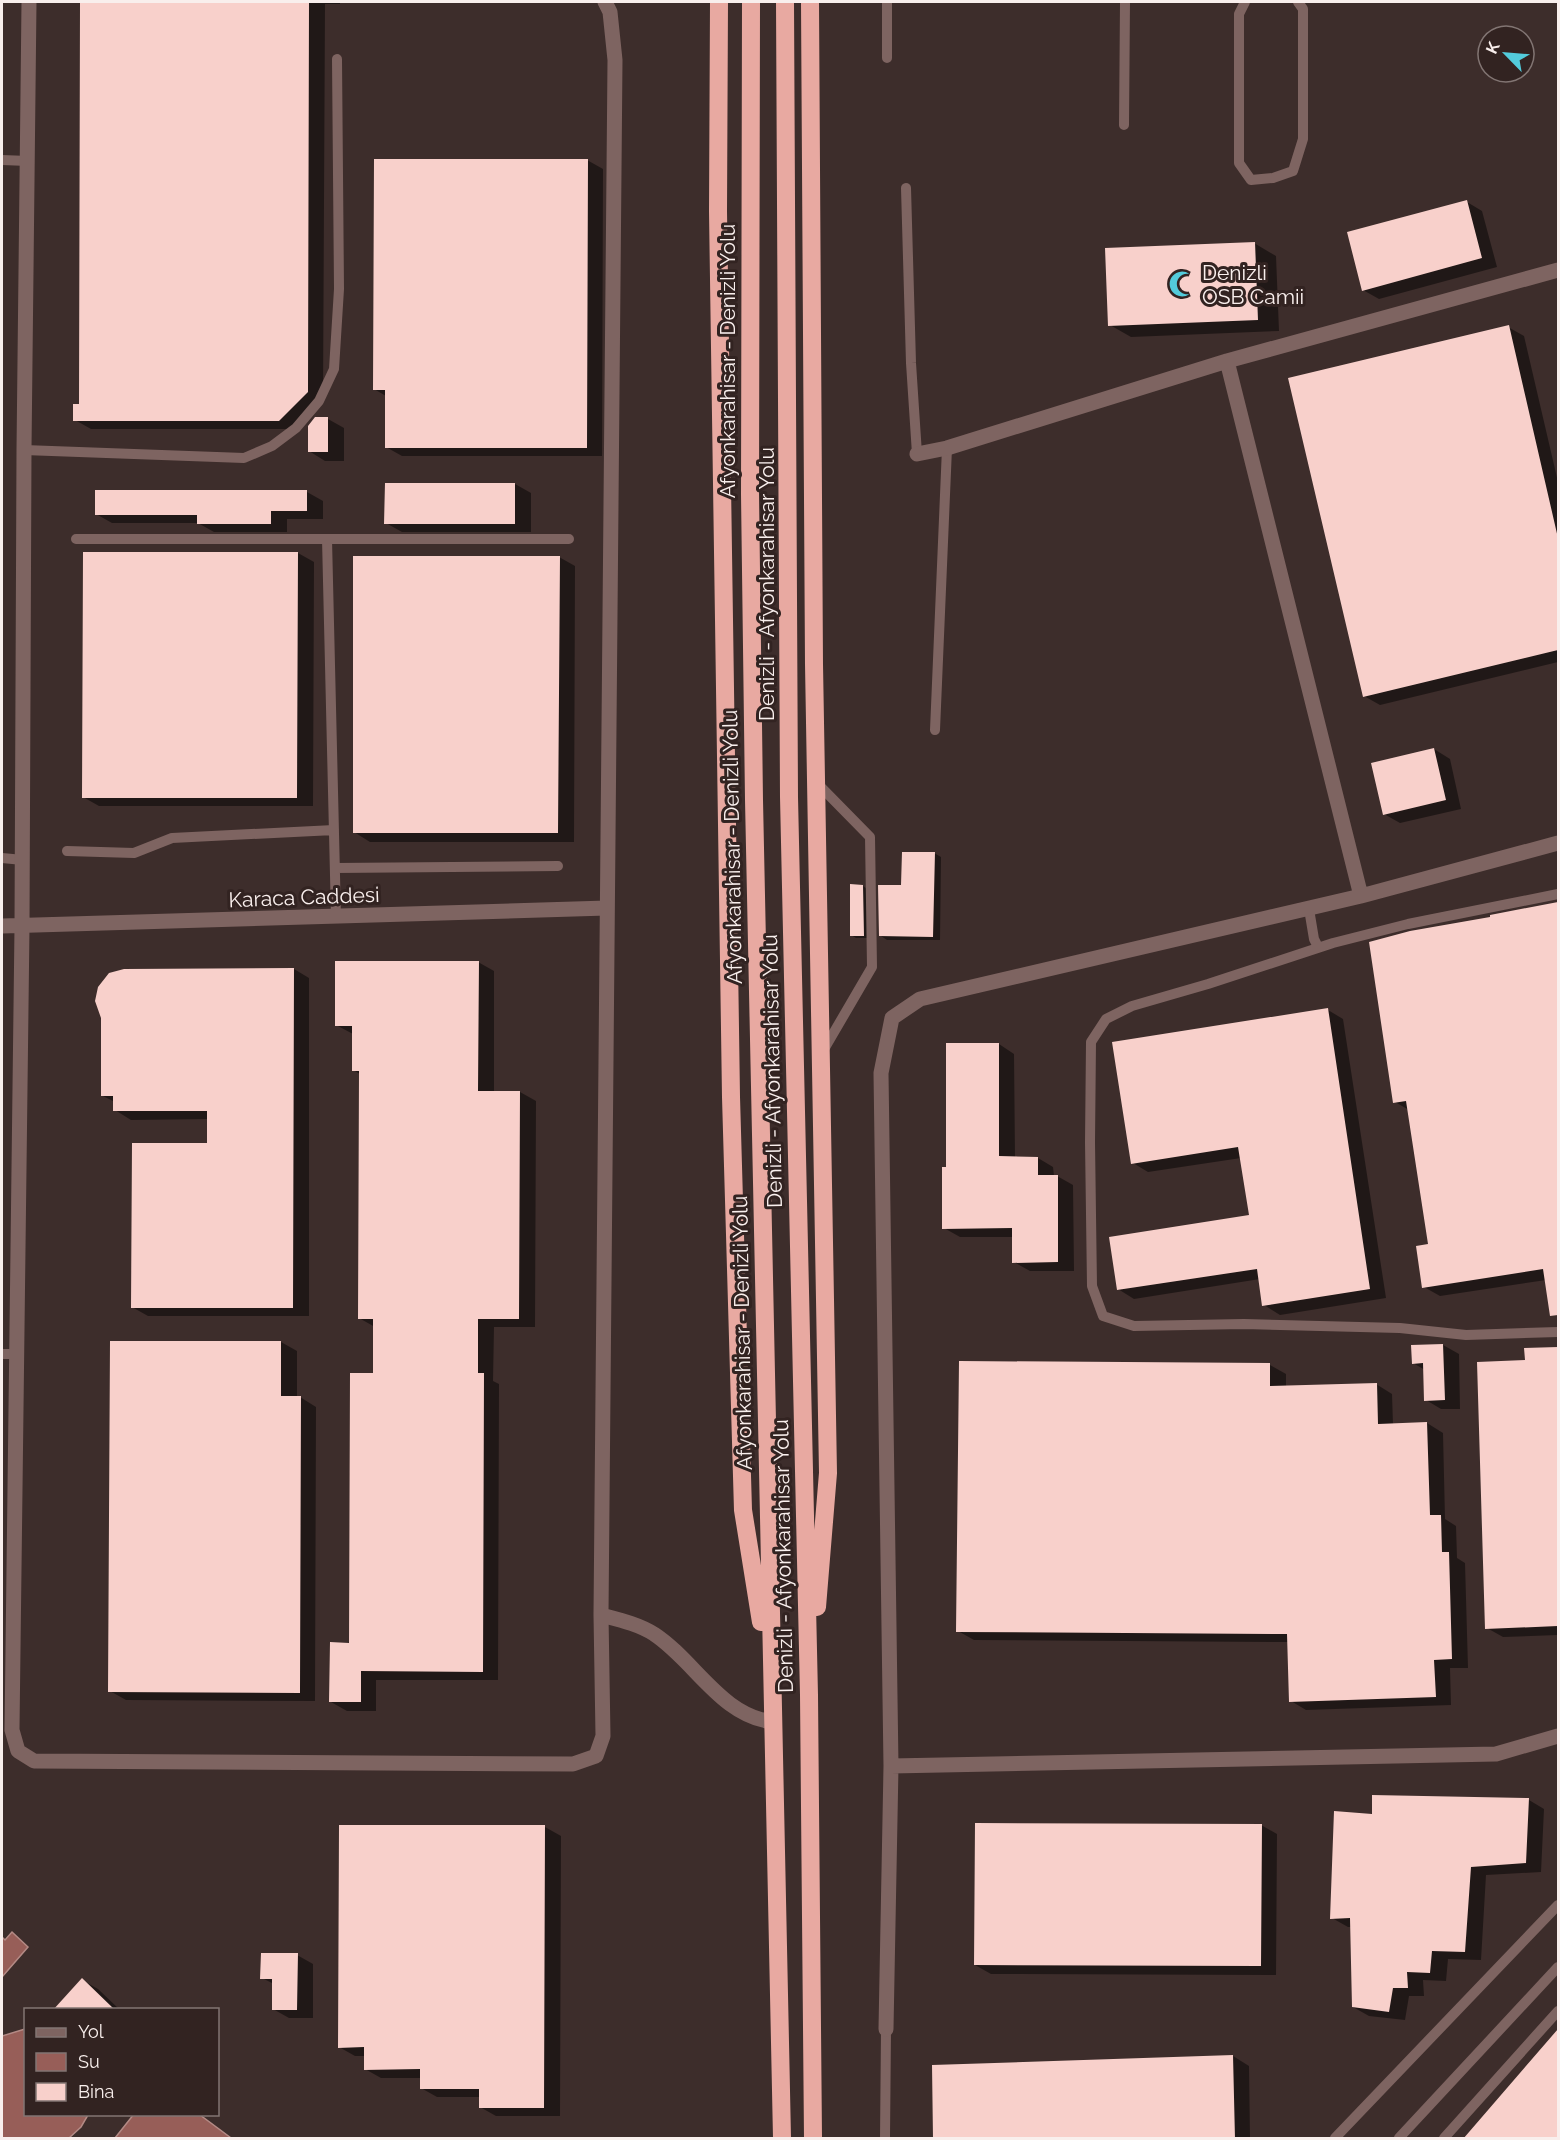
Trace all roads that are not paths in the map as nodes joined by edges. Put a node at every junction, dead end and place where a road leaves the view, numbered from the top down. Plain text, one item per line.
1 (29, 2) edge
2 (605, 2) edge
3 (719, 2) edge
4 (751, 2) edge
5 (785, 2) edge
6 (810, 2) edge
7 (887, 2) edge
8 (1125, 2) edge
9 (1245, 2) edge
10 (1298, 2) edge
11 (886, 58) dead end
12 (337, 59) dead end
13 (1124, 125) dead end
14 (2, 160) edge
15 (28, 161) junction
16 (906, 188) dead end
17 (1558, 270) edge
18 (1227, 361) junction
19 (947, 448) junction
20 (24, 450) junction
21 (917, 454) joint
22 (76, 539) dead end
23 (327, 539) junction
24 (569, 539) dead end
25 (934, 730) dead end
26 (816, 782) junction
27 (334, 830) junction
28 (1558, 843) edge
29 (68, 851) dead end
30 (2, 858) edge
31 (22, 860) junction
32 (558, 866) dead end
33 (335, 868) junction
34 (1558, 894) edge
35 (1362, 896) junction
36 (607, 908) junction
37 (1309, 909) junction
38 (336, 917) junction
39 (2, 926) edge
40 (22, 927) junction
41 (1318, 947) junction
42 (821, 1054) junction
43 (1558, 1332) edge
44 (9, 1354) edge
45 (602, 1615) junction
46 (772, 1692) junction
47 (809, 1695) junction
48 (772, 1722) junction
49 (1558, 1736) edge
50 (891, 1766) junction
51 (1558, 1905) edge
52 (1558, 1967) edge
53 (1558, 2011) edge
54 (886, 2029) joint
55 (782, 2139) edge
56 (813, 2139) edge
57 (885, 2139) edge
58 (1335, 2139) edge
59 (1399, 2139) edge
60 (1444, 2139) edge

1 - 15 street
2 - 36 street
3 - 46 highway
4 - 46 highway, Afyonkarahisar - Denizli Yolu
5 - 47 highway, Denizli - Afyonkarahisar Yolu
6 - 26 highway
7 - 11 lane
8 - 13 lane
9 - 10 lane
12 - 20 lane
14 - 15 lane
15 - 20 street
16 - 21 lane
17 - 18 street
18 - 19 street
18 - 35 street
19 - 21 street
19 - 25 lane
20 - 31 street
22 - 23 lane
23 - 24 lane
23 - 27 lane
26 - 42 highway
26 - 42 lane
27 - 29 lane
27 - 33 lane
28 - 35 street
30 - 31 lane
31 - 40 street
32 - 33 lane
33 - 38 lane
34 - 41 lane
35 - 37 street
36 - 38 street, Karaca Caddesi
36 - 45 street
37 - 41 lane
37 - 50 street
38 - 40 street, Karaca Caddesi
39 - 40 street, Karaca Caddesi
40 - 44 street
41 - 43 lane
42 - 47 highway
44 - 45 street
45 - 48 street
46 - 48 highway, Denizli - Afyonkarahisar Yolu
47 - 56 highway, Denizli - Afyonkarahisar Yolu
48 - 55 highway, Denizli - Afyonkarahisar Yolu
49 - 50 street
50 - 54 street
51 - 58 lane
52 - 59 lane
53 - 60 lane
54 - 57 lane

